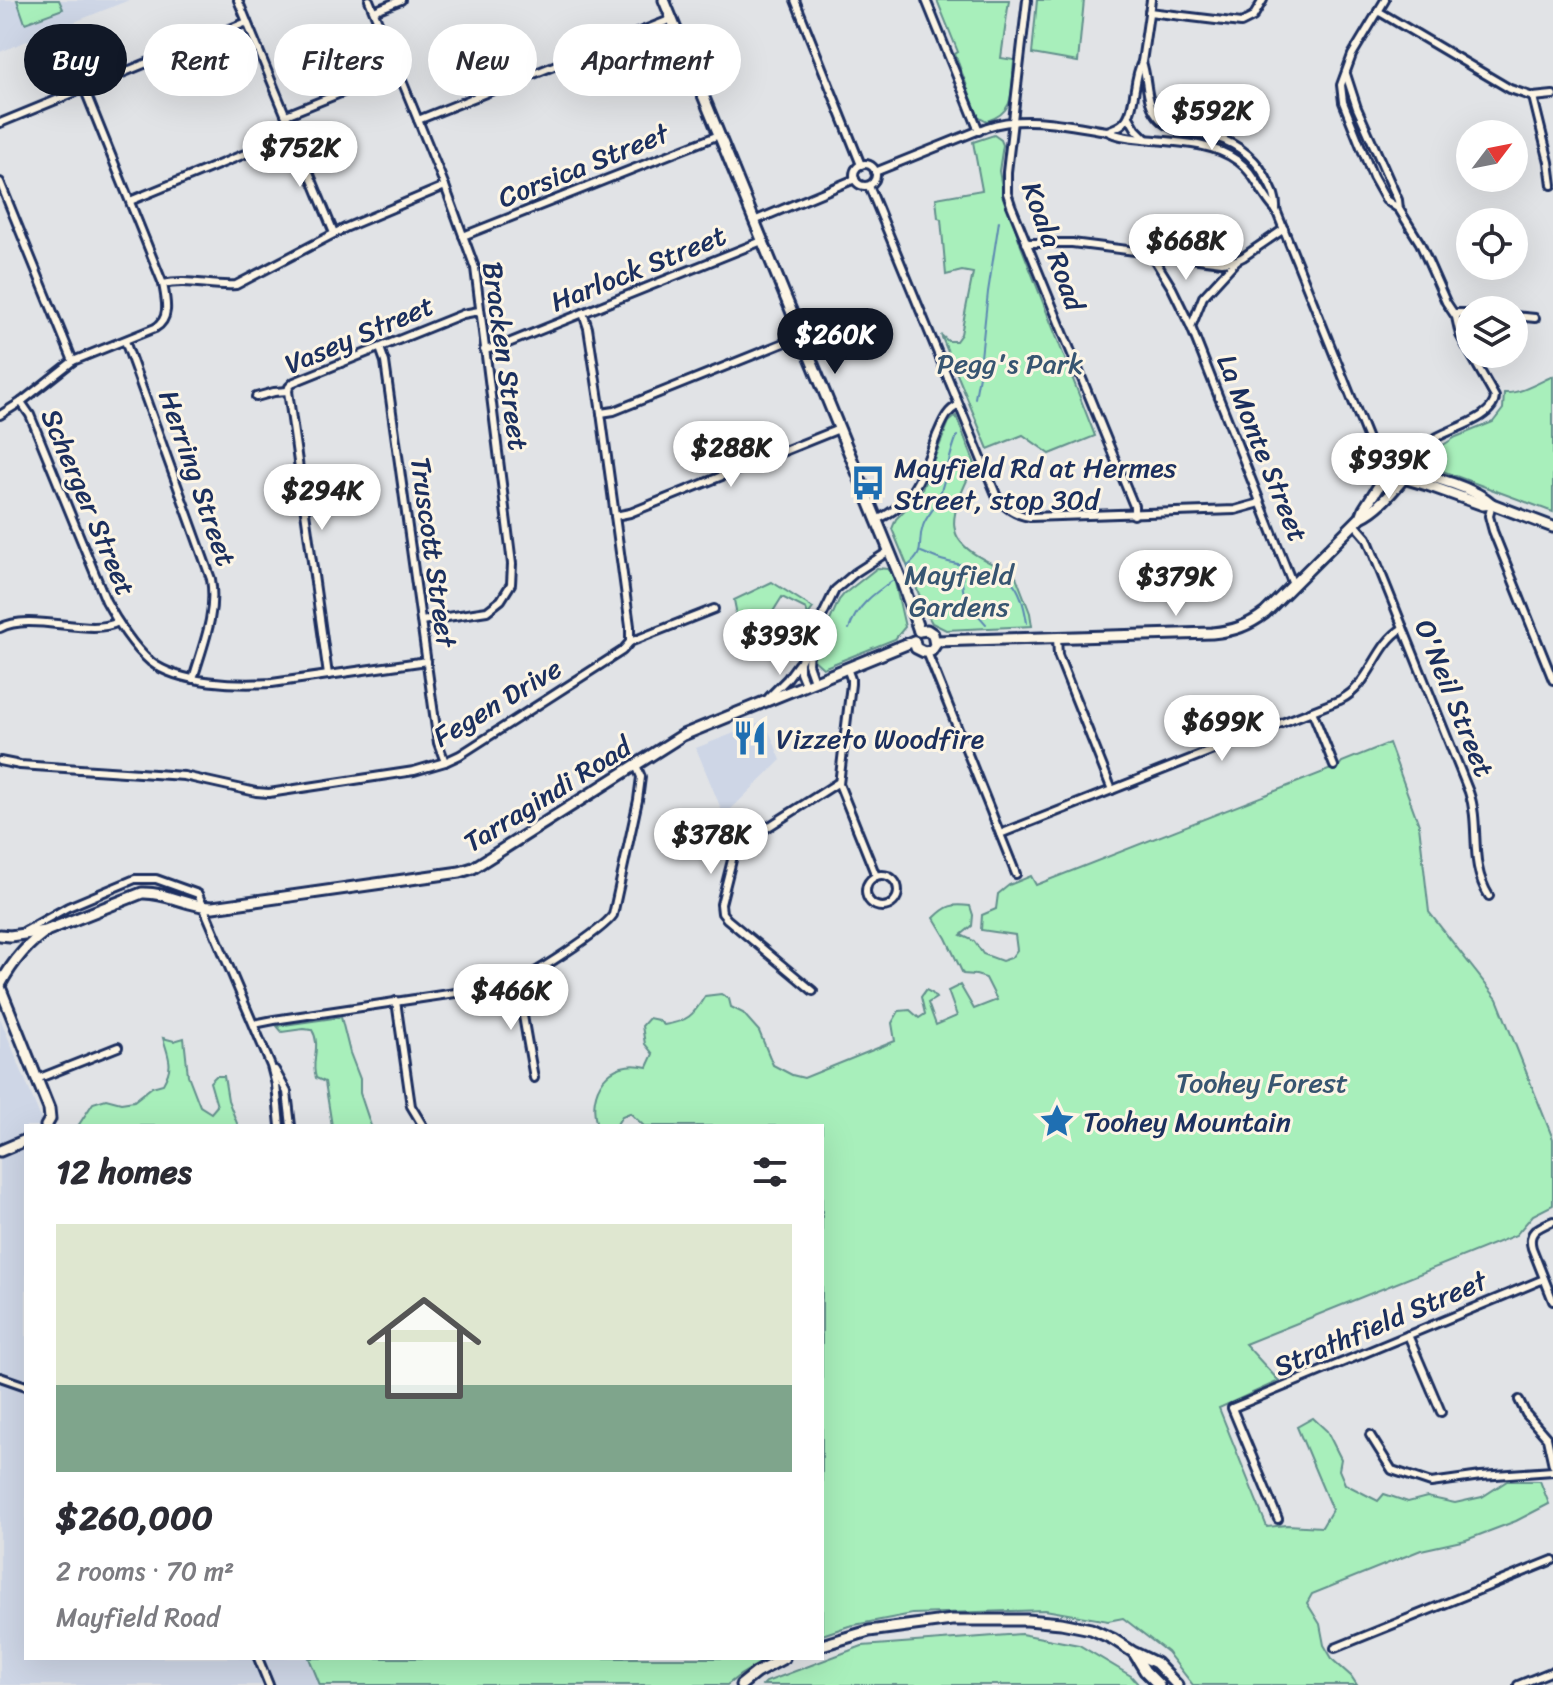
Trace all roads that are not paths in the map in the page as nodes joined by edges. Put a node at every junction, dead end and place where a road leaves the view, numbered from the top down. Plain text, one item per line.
1 (238, 0) edge
2 (369, 0) edge
3 (401, 0) edge
4 (664, 0) edge
5 (795, 0) edge
6 (926, 0) edge
7 (1027, 0) edge
8 (1151, 0) edge
9 (1263, 0) edge
10 (1385, 0) edge
11 (374, 11) junction
12 (1378, 11) junction
13 (1149, 12) junction
14 (672, 19) junction
15 (247, 22) junction
16 (379, 24) edge
17 (1142, 62) junction
18 (127, 71) edge
19 (1346, 74) junction
20 (1553, 95) edge
21 (65, 96) edge
22 (87, 96) edge
23 (333, 96) edge
24 (408, 96) edge
25 (1533, 97) junction
26 (286, 115) junction
27 (1129, 117) junction
28 (418, 120) junction
29 (1012, 121) junction
30 (0, 123) edge
31 (979, 131) junction
32 (1107, 131) junction
33 (294, 134) junction
34 (719, 135) junction
35 (1146, 139) junction
36 (861, 165) junction
37 (875, 172) junction
38 (855, 179) junction
39 (0, 182) edge
40 (1552, 185) edge
41 (445, 186) junction
42 (869, 186) junction
43 (130, 201) junction
44 (1399, 209) junction
45 (1276, 210) junction
46 (754, 221) junction
47 (1284, 229) junction
48 (334, 233) junction
49 (463, 236) junction
50 (762, 241) junction
51 (1026, 243) junction
52 (1151, 254) junction
53 (1237, 260) junction
54 (163, 284) junction
55 (479, 311) junction
56 (583, 313) junction
57 (1454, 313) joint
58 (1528, 317) edge
59 (1535, 318) dead end
60 (1191, 327) junction
61 (801, 336) junction
62 (125, 341) junction
63 (380, 348) junction
64 (484, 350) junction
65 (73, 361) junction
66 (288, 391) junction
67 (256, 397) dead end
68 (21, 402) junction
69 (959, 405) junction
70 (601, 413) junction
71 (0, 415) edge
72 (839, 429) junction
73 (1372, 449) junction
74 (1387, 473) junction
75 (1402, 474) junction
76 (1260, 503) junction
77 (1492, 504) junction
78 (1134, 515) junction
79 (615, 516) junction
80 (876, 520) junction
81 (1358, 520) junction
82 (1553, 527) edge
83 (889, 551) junction
84 (1293, 585) junction
85 (714, 609) dead end
86 (421, 621) junction
87 (118, 622) junction
88 (2, 625) edge
89 (1403, 628) junction
90 (919, 631) junction
91 (1057, 638) junction
92 (914, 641) junction
93 (936, 641) junction
94 (630, 642) junction
95 (809, 645) junction
96 (927, 652) junction
97 (427, 661) junction
98 (800, 662) junction
99 (847, 667) junction
100 (328, 675) junction
101 (193, 679) junction
102 (1553, 680) edge
103 (809, 682) junction
104 (767, 700) junction
105 (1312, 711) junction
106 (0, 761) edge
107 (445, 762) junction
108 (636, 765) junction
109 (1334, 766) dead end
110 (839, 782) junction
111 (1112, 790) junction
112 (1000, 834) junction
113 (1016, 874) dead end
114 (876, 876) junction
115 (1489, 896) dead end
116 (203, 907) junction
117 (48, 930) junction
118 (9, 935) edge
119 (20, 954) junction
120 (517, 982) junction
121 (0, 986) edge
122 (813, 991) dead end
123 (396, 1001) junction
124 (254, 1024) junction
125 (118, 1047) dead end
126 (267, 1056) junction
127 (534, 1078) dead end
128 (37, 1079) junction
129 (47, 1124) edge
130 (280, 1124) edge
131 (291, 1124) edge
132 (422, 1124) edge
133 (24, 1141) edge
134 (0, 1151) edge
135 (1553, 1221) edge
136 (1544, 1279) junction
137 (1553, 1301) edge
138 (1408, 1335) junction
139 (0, 1377) edge
140 (24, 1385) edge
141 (1519, 1400) dead end
142 (1441, 1412) dead end
143 (1370, 1435) dead end
144 (1553, 1468) edge
145 (1278, 1519) dead end
146 (1553, 1560) edge
147 (824, 1644) edge
148 (1335, 1648) dead end
149 (1133, 1652) junction
150 (259, 1660) edge
151 (780, 1660) edge
152 (1553, 1671) edge
153 (269, 1685) edge
154 (741, 1685) edge
155 (1159, 1685) edge
156 (1177, 1685) edge
157 (1518, 1685) edge

1 - 15 street
2 - 11 street, Bracken Street
3 - 11 street
4 - 14 street
5 - 36 street
6 - 31 street
7 - 29 street, Koala Road
8 - 13 street
9 - 13 street
10 - 12 street
11 - 16 street, Bracken Street
12 - 19 street
12 - 25 street
13 - 17 street
14 - 28 street
14 - 34 street
15 - 18 street
15 - 26 street
17 - 27 street
17 - 45 street
19 - 44 street
19 - 44 street
20 - 25 street
21 - 30 street
22 - 43 street
23 - 26 street
24 - 28 street, Bracken Street
25 - 40 street
26 - 33 street
27 - 32 street
27 - 35 street
28 - 41 street, Bracken Street
29 - 31 street
29 - 32 street
29 - 51 street, Koala Road
31 - 37 street
32 - 35 street
33 - 43 street
33 - 48 street
34 - 46 street
34 - 49 street, Corsica Street
35 - 45 street
36 - 37 street
36 - 38 street
37 - 42 street
38 - 42 street
38 - 46 street
39 - 65 street
41 - 48 street
41 - 49 street, Bracken Street
42 - 69 street
43 - 54 street
44 - 57 street
45 - 47 street
46 - 50 street
47 - 53 street, La Monte Street
47 - 73 street
48 - 54 street
49 - 55 street, Bracken Street
50 - 56 street, Harlock Street
50 - 61 street
51 - 52 street
51 - 78 street, Koala Road
52 - 53 street
52 - 60 street, La Monte Street
53 - 60 street, La Monte Street
54 - 62 street
55 - 63 street, Vasey Street
55 - 64 street, Bracken Street
56 - 64 street, Harlock Street
56 - 70 street
57 - 75 street
58 - 59 street
60 - 76 street, La Monte Street
61 - 70 street
61 - 72 street
62 - 65 street
62 - 101 street, Herring Street
63 - 66 street, Vasey Street
63 - 86 street, Truscott Street
64 - 86 street, Bracken Street
65 - 68 street
66 - 67 street, Vasey Street
66 - 100 street
68 - 71 street
68 - 87 street, Scherger Street
69 - 78 street
69 - 80 street
70 - 79 street
72 - 79 street
72 - 80 street
73 - 74 street
73 - 75 street
74 - 75 street
74 - 81 street
75 - 77 street
75 - 81 street
76 - 78 street
76 - 84 street, La Monte Street
77 - 82 street
77 - 102 street
79 - 94 street
80 - 83 street
81 - 84 street
81 - 89 street, O'Neil Street
83 - 90 street
83 - 95 street
84 - 91 street
85 - 94 street, Fegen Drive
86 - 97 street, Truscott Street
87 - 88 street
87 - 101 street, Scherger Street
89 - 105 street
89 - 115 street, O'Neil Street
90 - 92 street
90 - 93 street
91 - 93 street
91 - 111 street
92 - 96 street
92 - 99 street, Tarragindi Road
93 - 96 street
94 - 107 street, Fegen Drive
95 - 98 street
95 - 103 street
96 - 112 street
97 - 100 street, Scherger Street
97 - 107 street, Truscott Street
98 - 103 street
98 - 104 street
99 - 103 street, Tarragindi Road
99 - 110 street
100 - 101 street, Scherger Street
103 - 104 street, Tarragindi Road
104 - 108 street, Tarragindi Road
105 - 109 street
105 - 111 street
106 - 107 street, Fegen Drive
108 - 116 street, Tarragindi Road
108 - 120 street
110 - 114 street
110 - 122 street
111 - 112 street
112 - 113 street
114 - 114 street
116 - 117 street, Tarragindi Road
116 - 118 street
116 - 124 street
117 - 118 street, Tarragindi Road
117 - 119 street, Tarragindi Road
118 - 119 street
119 - 121 street, Tarragindi Road
120 - 123 street
120 - 127 street
121 - 128 street, Tarragindi Road
123 - 124 street
123 - 132 street
124 - 126 street
125 - 128 street
126 - 130 street
126 - 131 street
128 - 129 street, Tarragindi Road
133 - 134 street
135 - 136 street
136 - 137 street
136 - 138 street, Strathfield Street
138 - 142 street
138 - 145 street, Strathfield Street
139 - 140 street
141 - 144 street
143 - 144 street
146 - 148 street
147 - 149 street
149 - 155 street
149 - 156 street
150 - 153 street
151 - 154 street
152 - 157 street

